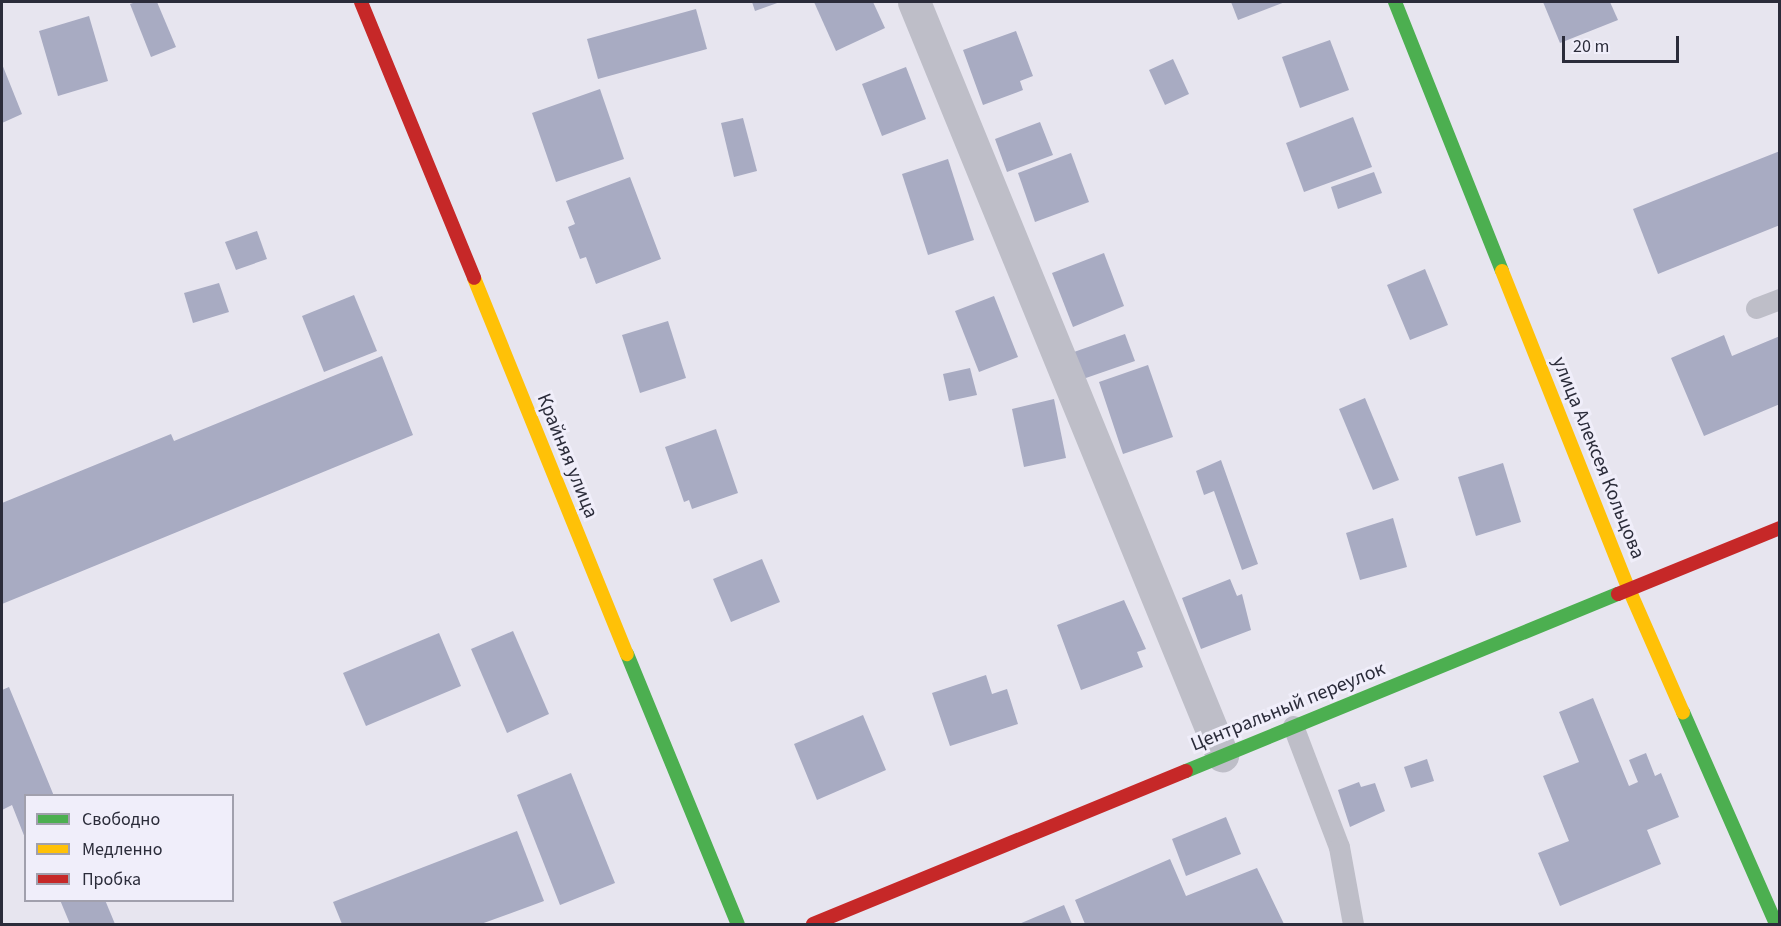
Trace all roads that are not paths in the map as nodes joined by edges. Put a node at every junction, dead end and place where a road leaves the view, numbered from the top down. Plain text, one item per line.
1 (361, 2) edge
2 (914, 2) edge
3 (1395, 2) edge
4 (1779, 299) edge
5 (1756, 308) dead end
6 (1779, 528) edge
7 (1628, 587) junction
8 (1293, 726) junction
9 (1222, 755) junction
10 (738, 924) edge
11 (813, 924) edge
12 (1353, 924) edge
13 (1776, 924) edge

1 - 10 street, Крайняя улица
2 - 9 street
3 - 7 street, улица Алексея Кольцова
4 - 5 lane
6 - 7 street, Центральный переулок
7 - 8 street, Центральный переулок
7 - 13 street, улица Алексея Кольцова
8 - 9 street, Центральный переулок
8 - 12 lane
9 - 11 street, Центральный переулок

